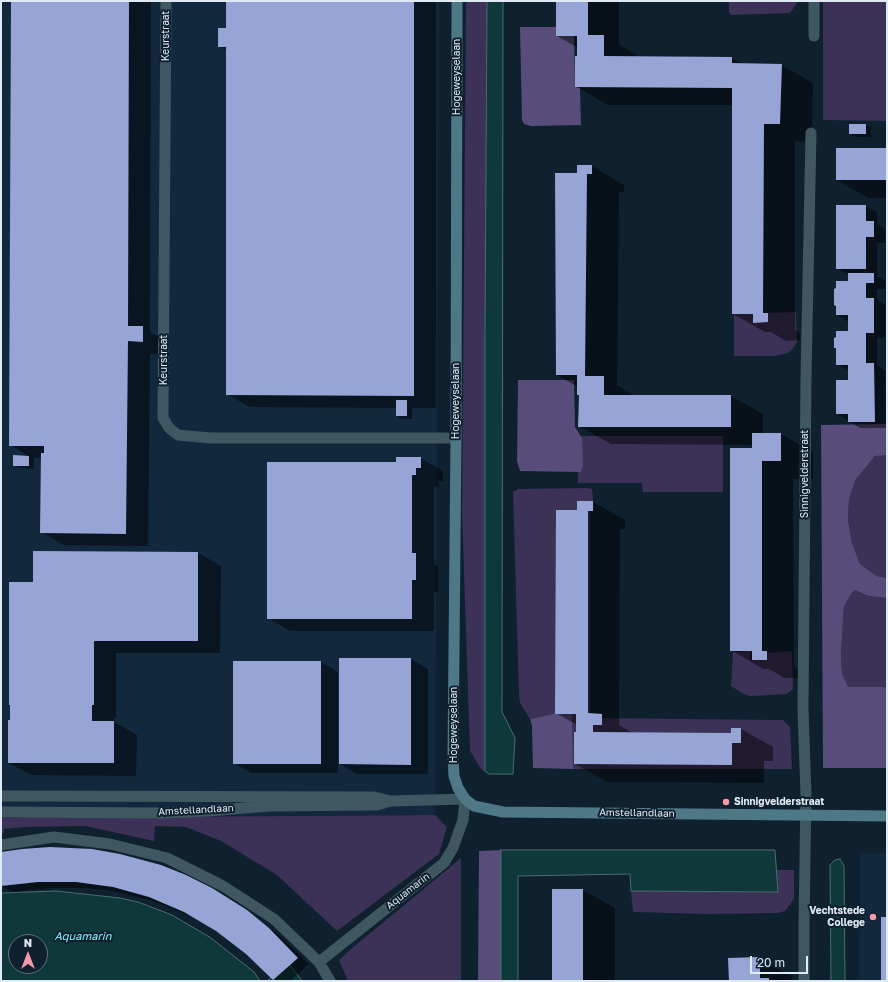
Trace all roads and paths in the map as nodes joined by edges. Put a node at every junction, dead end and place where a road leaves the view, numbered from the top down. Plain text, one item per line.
1 (166, 1) edge
2 (457, 1) edge
3 (814, 1) edge
4 (814, 36) dead end
5 (811, 133) dead end
6 (456, 438) junction
7 (1, 796) edge
8 (465, 799) junction
9 (391, 801) junction
10 (1, 812) edge
11 (805, 815) junction
12 (887, 816) edge
13 (1, 845) edge
14 (319, 962) junction
15 (330, 981) edge
16 (804, 981) edge

1 - 6 street, Keurstraat
2 - 6 main road, Hogeweyselaan
3 - 4 street
5 - 11 street, Sinnigvelderstraat
6 - 8 main road, Hogeweyselaan
7 - 9 street, Amstellandlaan
8 - 9 street, Amstellandlaan
8 - 11 main road, Amstellandlaan
8 - 14 street, Aquamarin
9 - 10 street, Amstellandlaan
11 - 12 main road, Amstellandlaan
11 - 16 street, Sinnigvelderstraat
13 - 14 street
14 - 15 street

